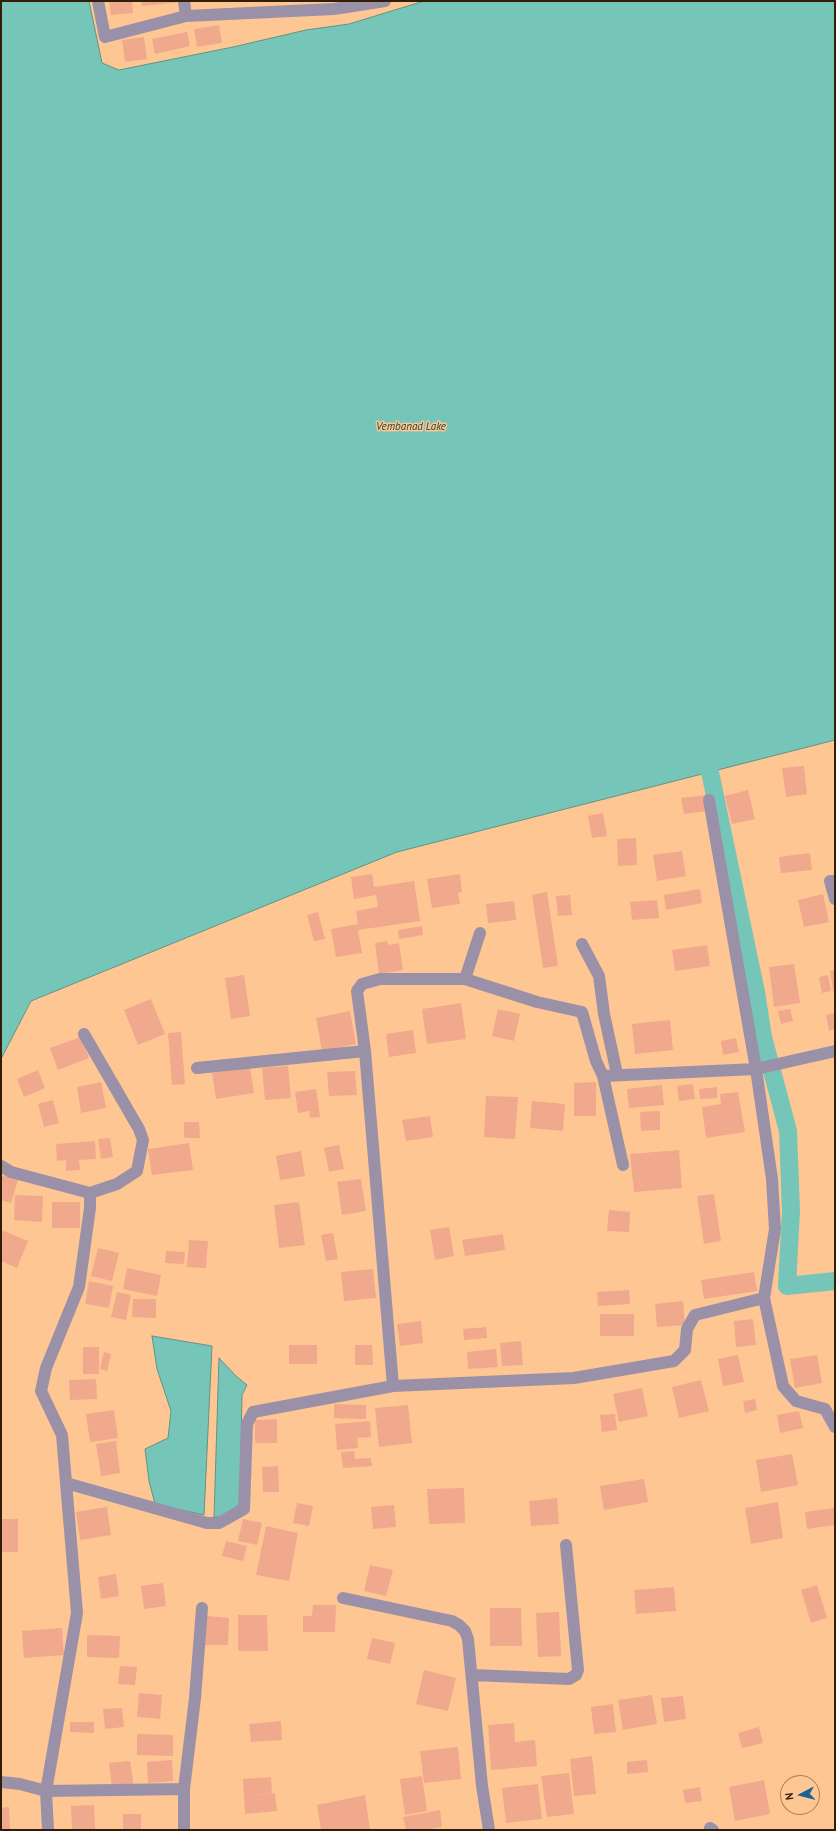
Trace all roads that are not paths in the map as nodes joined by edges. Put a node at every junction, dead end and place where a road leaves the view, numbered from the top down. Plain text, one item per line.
1 (98, 1) edge
2 (184, 1) edge
3 (384, 1) edge
4 (186, 16) junction
5 (709, 800) dead end
6 (835, 881) edge
7 (835, 900) edge
8 (480, 933) dead end
9 (582, 944) dead end
10 (465, 979) junction
11 (84, 1034) dead end
12 (365, 1051) junction
13 (835, 1051) edge
14 (197, 1068) dead end
15 (759, 1068) junction
16 (617, 1074) junction
17 (603, 1076) junction
18 (622, 1165) dead end
19 (1, 1166) edge
20 (90, 1193) junction
21 (764, 1298) junction
22 (394, 1386) junction
23 (835, 1427) edge
24 (66, 1483) junction
25 (566, 1545) dead end
26 (343, 1598) dead end
27 (202, 1608) dead end
28 (472, 1676) junction
29 (1, 1782) edge
30 (184, 1789) junction
31 (46, 1791) junction
32 (48, 1830) edge
33 (184, 1830) edge
34 (489, 1830) edge

1 - 4 street
2 - 4 street
3 - 4 street
5 - 15 street
6 - 7 street
8 - 10 street
9 - 16 street
10 - 12 street
10 - 17 street
11 - 20 street
12 - 14 street
12 - 22 street
13 - 15 street
15 - 16 street
15 - 21 street
16 - 17 street
17 - 18 street
19 - 20 street
20 - 24 street
21 - 22 street
21 - 23 street
22 - 24 street
24 - 31 street
25 - 28 street
26 - 28 street
27 - 30 street
28 - 34 street
29 - 31 street
30 - 31 street
30 - 33 street
31 - 32 street

